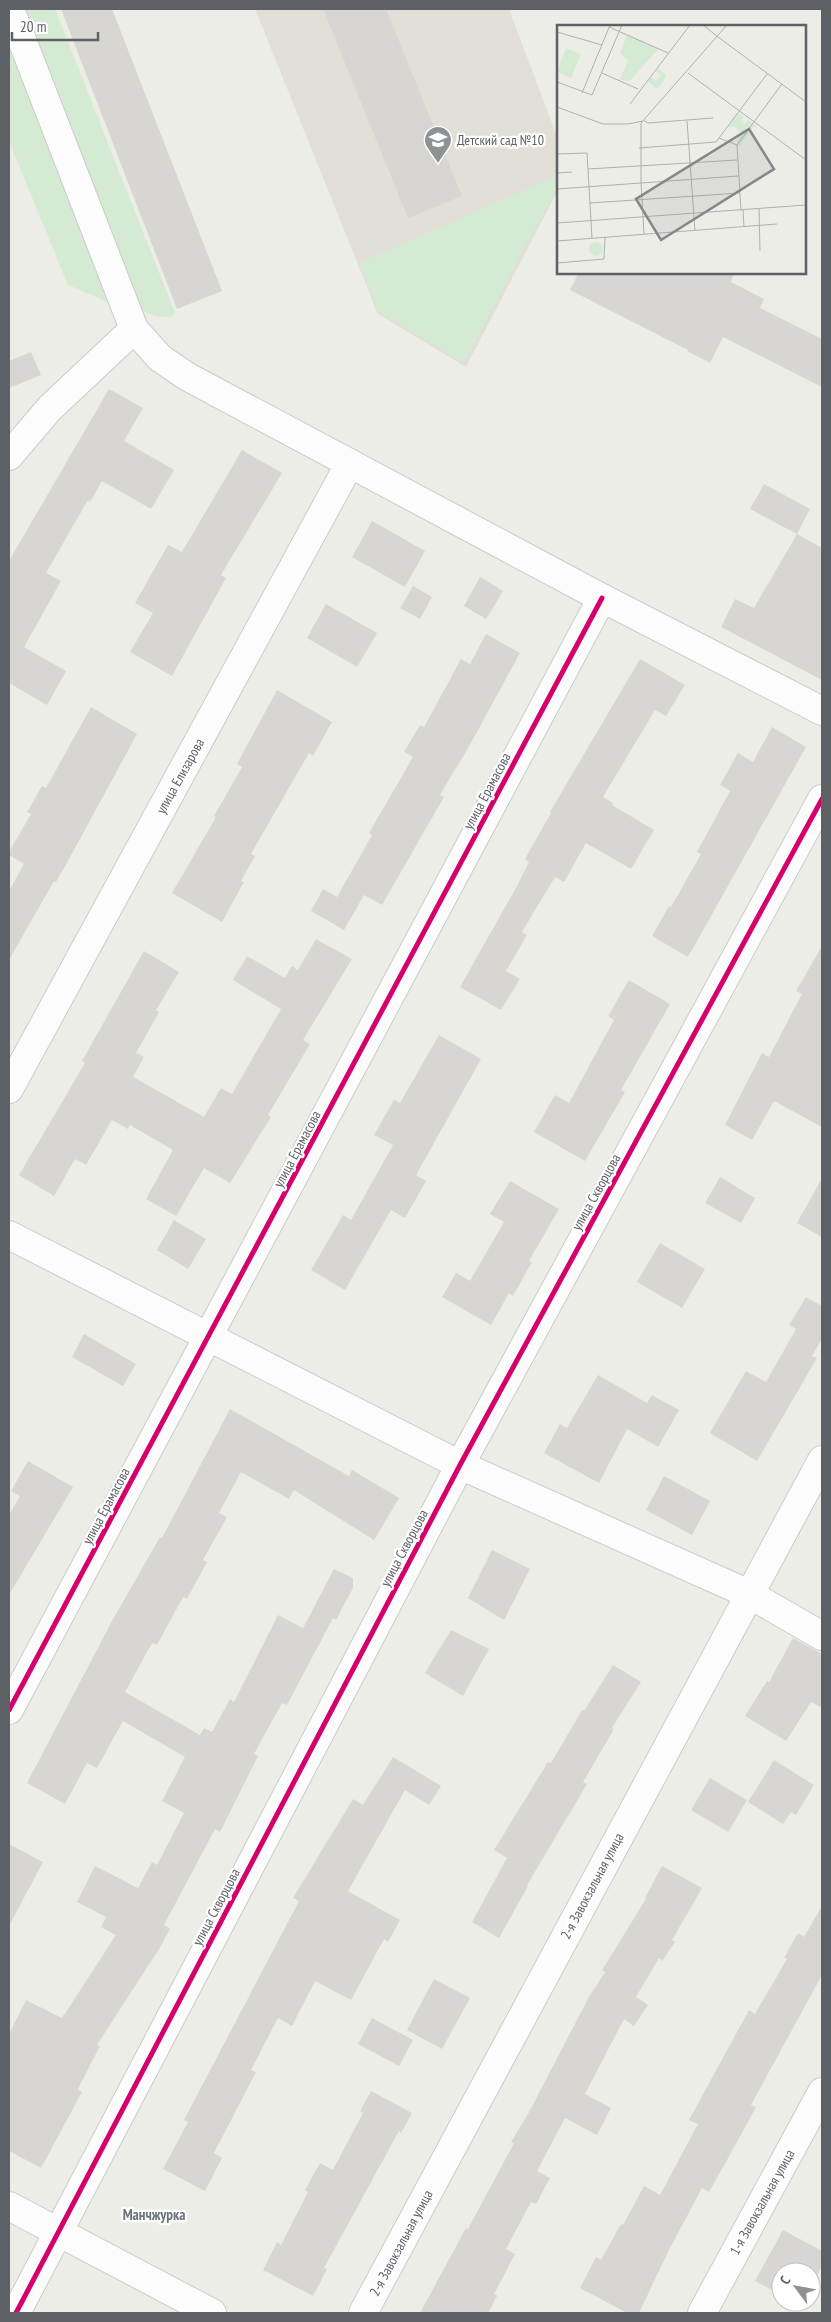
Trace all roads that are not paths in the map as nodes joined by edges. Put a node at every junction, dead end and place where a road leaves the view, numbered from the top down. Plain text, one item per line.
1 (10, 9) edge
2 (134, 329) junction
3 (9, 456) edge
4 (350, 464) junction
5 (602, 598) junction
6 (822, 711) edge
7 (822, 799) edge
8 (9, 1089) edge
9 (9, 1235) edge
10 (210, 1337) junction
11 (822, 1460) edge
12 (460, 1465) junction
13 (750, 1594) junction
14 (822, 1636) edge
15 (9, 1710) edge
16 (822, 2092) edge
17 (9, 2206) edge
18 (59, 2232) junction
19 (16, 2313) edge
20 (212, 2313) edge
21 (363, 2313) edge
22 (702, 2313) edge

1 - 2 street
2 - 3 street
2 - 4 street
4 - 5 street
4 - 8 street, улица Елизарова
5 - 6 street
5 - 10 street, улица Ерамасова
7 - 12 street, улица Скворцова
9 - 10 street
10 - 12 street
10 - 15 street, улица Ерамасова
11 - 13 street, 2-я Завокзальная улица
12 - 13 street
12 - 18 street, улица Скворцова
13 - 14 street
13 - 21 street, 2-я Завокзальная улица
16 - 22 street, 1-я Завокзальная улица
17 - 18 street
18 - 19 street, улица Скворцова
18 - 20 street

